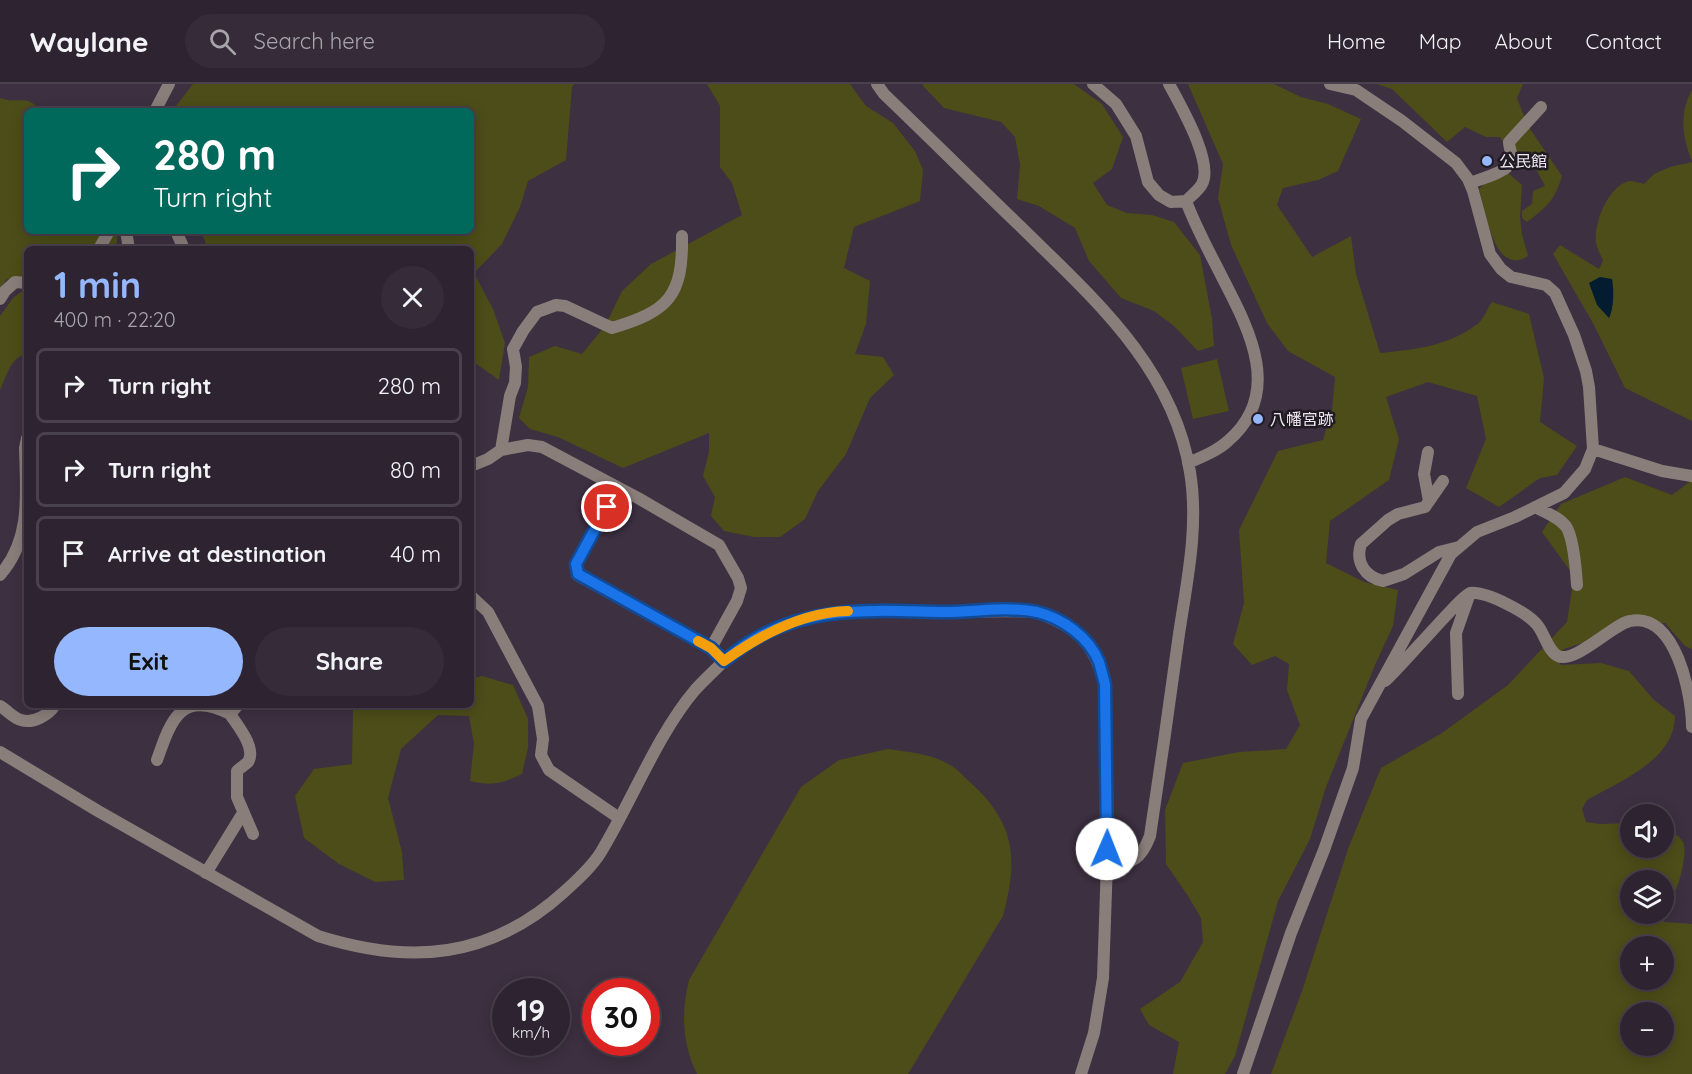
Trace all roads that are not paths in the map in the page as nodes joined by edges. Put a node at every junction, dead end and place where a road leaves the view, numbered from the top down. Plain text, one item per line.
1 (169, 84) edge
2 (877, 84) edge
3 (1093, 84) edge
4 (1169, 84) edge
5 (1330, 84) edge
6 (1357, 87) edge
7 (1541, 107) dead end
8 (157, 108) edge
9 (1470, 183) junction
10 (1186, 201) junction
11 (682, 236) dead end
12 (24, 283) edge
13 (0, 298) edge
14 (1593, 449) junction
15 (501, 450) junction
16 (1428, 452) dead end
17 (1188, 463) junction
18 (474, 465) edge
19 (1692, 476) edge
20 (1443, 481) dead end
21 (618, 488) junction
22 (1429, 501) junction
23 (1535, 507) junction
24 (24, 528) edge
25 (1460, 546) junction
26 (0, 575) edge
27 (1577, 585) dead end
28 (1470, 593) junction
29 (474, 599) edge
30 (474, 607) edge
31 (484, 609) junction
32 (711, 648) junction
33 (724, 661) junction
34 (1378, 688) junction
35 (1458, 694) dead end
36 (0, 706) edge
37 (53, 708) edge
38 (189, 708) edge
39 (234, 709) edge
40 (1692, 727) edge
41 (0, 752) edge
42 (157, 760) dead end
43 (243, 813) junction
44 (619, 818) junction
45 (253, 834) dead end
46 (1106, 866) junction
47 (206, 873) junction
48 (1081, 1074) edge
49 (1243, 1074) edge

1 - 8 street
2 - 17 street
3 - 10 street
4 - 10 street
5 - 6 street
6 - 9 street
7 - 9 street
9 - 14 street
10 - 17 street
11 - 15 street
12 - 13 street
14 - 19 street
14 - 23 street
15 - 18 street
15 - 21 street
16 - 22 street
17 - 46 street
20 - 22 street
21 - 32 street
21 - 32 street
22 - 25 street
23 - 25 street
23 - 27 street
24 - 26 street
25 - 34 street
28 - 34 street
28 - 35 street
28 - 40 street
29 - 31 street
30 - 31 street
31 - 44 street
32 - 33 street
33 - 44 street
33 - 46 street
34 - 49 street
36 - 37 street
38 - 42 street
39 - 43 street
41 - 47 street
43 - 45 street
43 - 47 street
44 - 47 street
46 - 48 street

